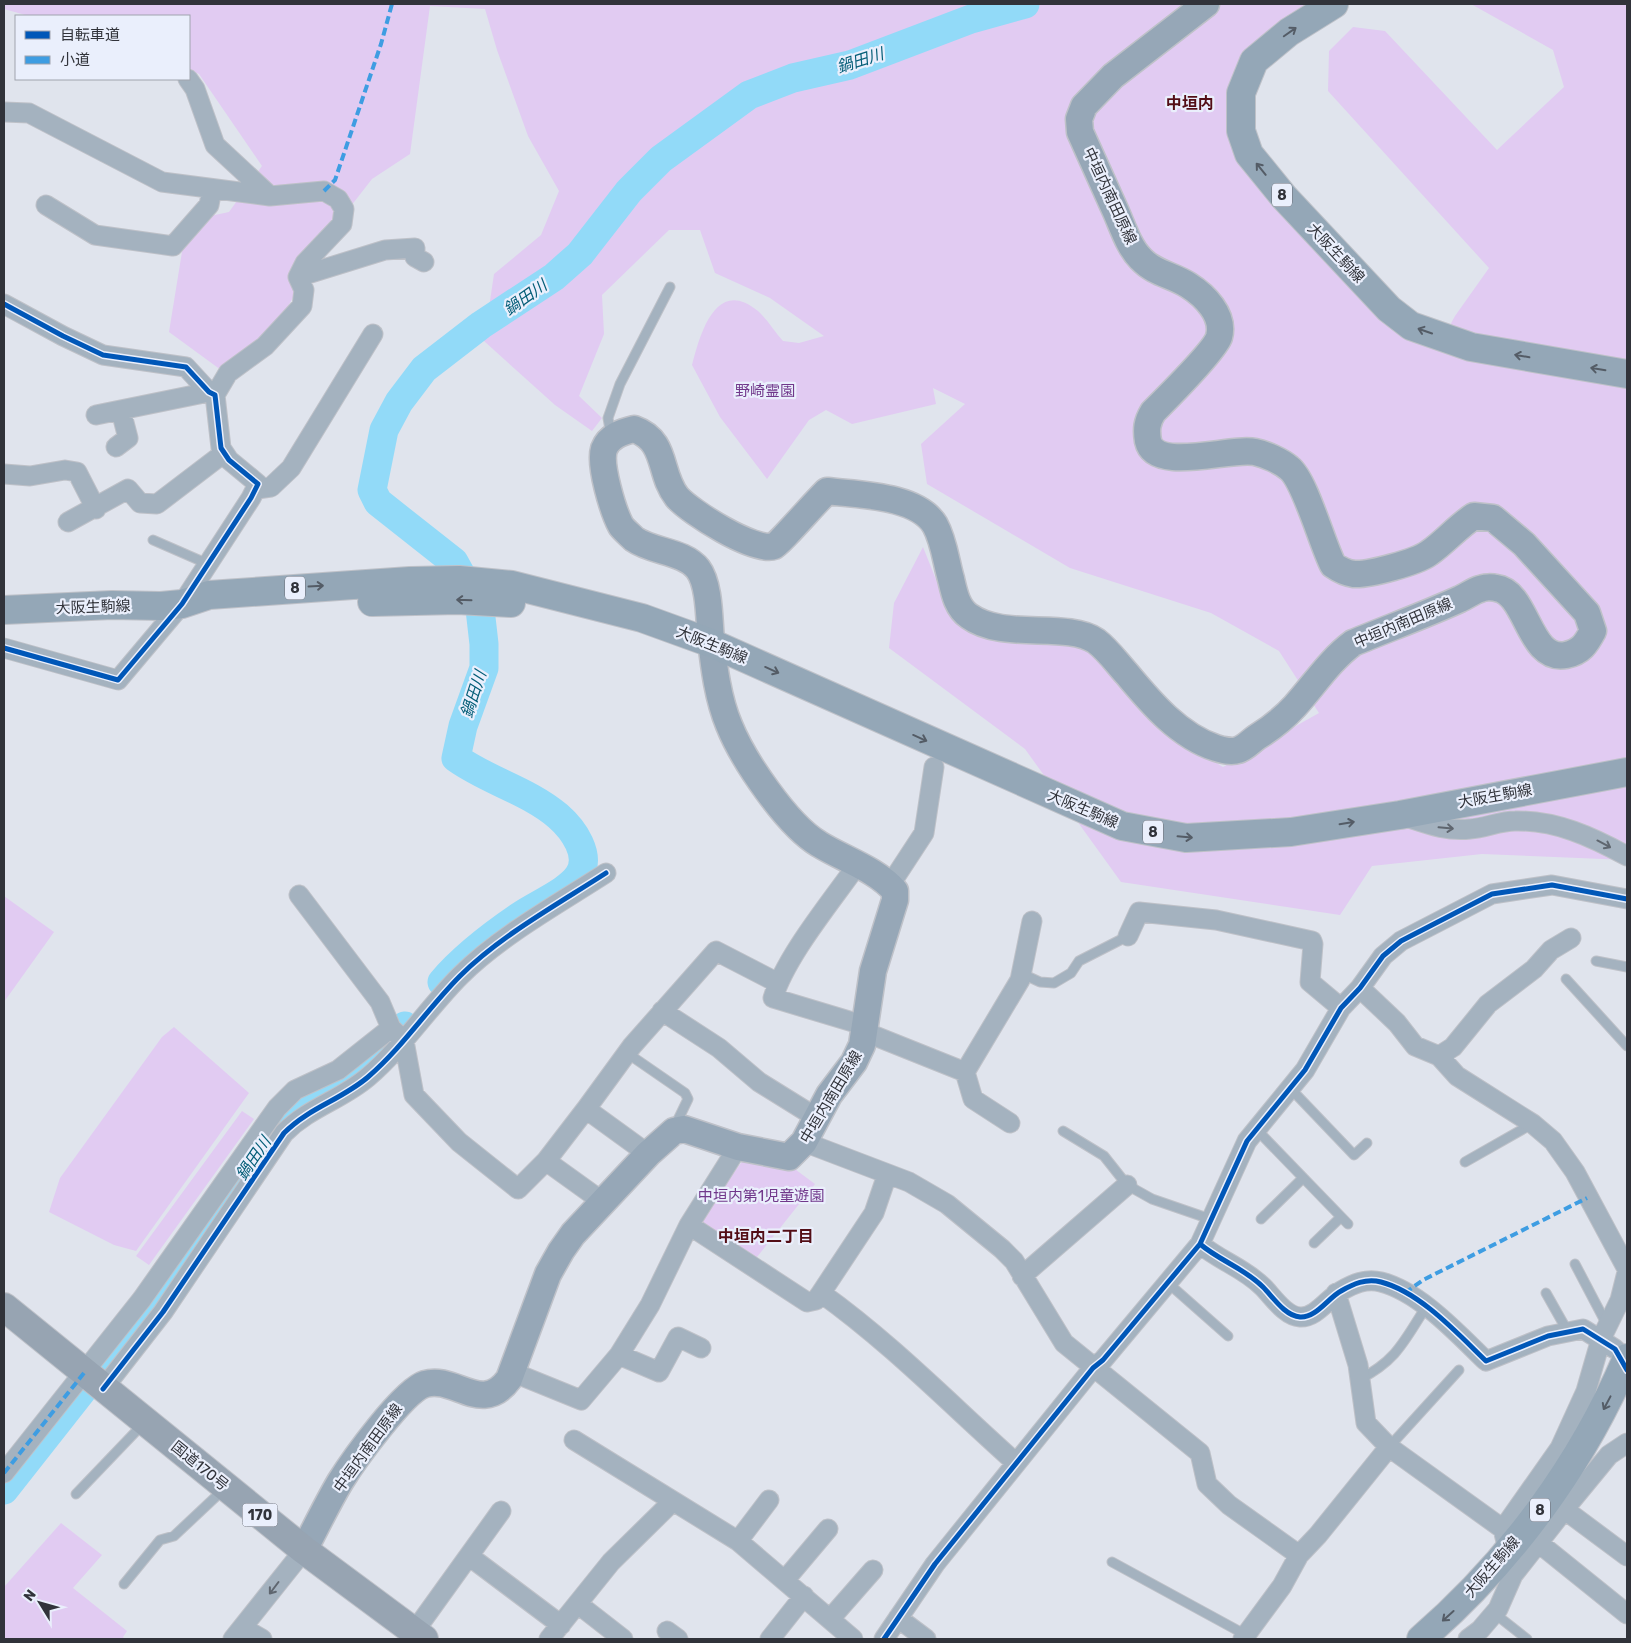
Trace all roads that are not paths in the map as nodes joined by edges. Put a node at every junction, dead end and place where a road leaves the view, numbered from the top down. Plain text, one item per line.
1 (1206, 4) edge
2 (1334, 4) edge
3 (189, 80) edge
4 (4, 112) edge
5 (212, 189) junction
6 (270, 196) junction
7 (46, 205) dead end
8 (424, 262) dead end
9 (298, 277) junction
10 (670, 287) dead end
11 (4, 304) edge
12 (373, 334) dead end
13 (1627, 374) edge
14 (212, 394) junction
15 (121, 411) junction
16 (96, 414) dead end
17 (612, 438) junction
18 (116, 447) dead end
19 (224, 453) junction
20 (4, 474) edge
21 (256, 489) junction
22 (96, 508) junction
23 (68, 522) dead end
24 (153, 540) dead end
25 (208, 564) junction
26 (182, 604) junction
27 (4, 610) edge
28 (712, 643) junction
29 (4, 648) edge
30 (934, 766) dead end
31 (1627, 772) edge
32 (1400, 815) junction
33 (1627, 856) edge
34 (857, 865) junction
35 (606, 873) dead end
36 (890, 885) junction
37 (299, 895) dead end
38 (1627, 899) edge
39 (1032, 921) dead end
40 (1128, 936) joint
41 (1571, 938) dead end
42 (1596, 961) dead end
43 (1627, 967) edge
44 (1566, 979) dead end
45 (1020, 980) junction
46 (778, 983) junction
47 (1360, 988) junction
48 (1342, 1008) junction
49 (662, 1011) junction
50 (866, 1029) junction
51 (398, 1034) junction
52 (1627, 1046) edge
53 (627, 1053) junction
54 (1439, 1056) junction
55 (965, 1072) junction
56 (1290, 1088) junction
57 (586, 1109) junction
58 (818, 1118) junction
59 (1010, 1123) dead end
60 (1533, 1124) junction
61 (1256, 1129) junction
62 (674, 1131) junction
63 (1063, 1131) dead end
64 (804, 1142) junction
65 (1367, 1143) dead end
66 (738, 1147) junction
67 (648, 1154) junction
68 (546, 1161) junction
69 (1465, 1162) dead end
70 (887, 1175) junction
71 (1303, 1178) junction
72 (1127, 1185) junction
73 (603, 1202) junction
74 (1341, 1217) junction
75 (1261, 1218) dead end
76 (1210, 1219) junction
77 (1348, 1224) dead end
78 (689, 1225) junction
79 (1200, 1244) junction
80 (1314, 1244) dead end
81 (1575, 1264) dead end
82 (1627, 1271) edge
83 (1022, 1276) junction
84 (1168, 1283) junction
85 (821, 1293) junction
86 (1546, 1293) dead end
87 (1336, 1294) junction
88 (152, 1306) junction
89 (4, 1307) edge
90 (1426, 1307) junction
91 (1568, 1332) junction
92 (1228, 1336) dead end
93 (1613, 1343) edge
94 (701, 1348) dead end
95 (619, 1355) junction
96 (1094, 1368) junction
97 (1459, 1370) dead end
98 (512, 1372) junction
99 (1360, 1379) junction
100 (94, 1381) junction
101 (145, 1422) junction
102 (1627, 1429) edge
103 (574, 1440) dead end
104 (1627, 1443) edge
105 (1390, 1447) junction
106 (1609, 1455) junction
107 (1016, 1463) junction
108 (4, 1473) edge
109 (226, 1487) junction
110 (76, 1494) dead end
111 (769, 1500) dead end
112 (672, 1502) junction
113 (1564, 1510) junction
114 (501, 1511) dead end
115 (828, 1529) dead end
116 (738, 1541) junction
117 (1540, 1544) junction
118 (304, 1550) junction
119 (1299, 1555) junction
120 (469, 1556) junction
121 (1627, 1556) edge
122 (1503, 1557) junction
123 (1112, 1562) dead end
124 (873, 1570) dead end
125 (785, 1580) junction
126 (124, 1584) dead end
127 (804, 1596) junction
128 (578, 1604) junction
129 (1494, 1613) junction
130 (1627, 1614) edge
131 (898, 1618) junction
132 (830, 1619) junction
133 (555, 1632) edge
134 (238, 1633) edge
135 (419, 1636) edge
136 (1245, 1637) edge
137 (619, 1638) edge
138 (262, 1639) edge
139 (770, 1639) edge
140 (853, 1639) edge
141 (884, 1639) edge
142 (926, 1639) edge
143 (1421, 1639) edge
144 (1468, 1639) edge
145 (1527, 1639) edge

1 - 17 main road, 中垣内南田原線
13 -> 2 main road, 大阪生駒線 / 8
3 - 6 street
4 - 5 street
5 - 6 street
5 - 7 street
6 - 9 street
8 - 9 street
9 - 14 street
10 - 17 lane
11 - 14 street
12 - 21 street
14 - 15 street
14 - 19 street
15 - 16 street
15 - 18 street
17 - 28 main road
19 - 21 street
19 - 22 street
20 - 22 street
21 - 25 street
22 - 23 street
24 - 25 lane
25 - 26 street
26 - 27 main road, 大阪生駒線 / 8
26 - 28 main road, 大阪生駒線 / 8
26 - 29 street
28 -> 32 main road, 大阪生駒線 / 8
28 - 34 main road
30 - 36 street
31 - 32 main road, 大阪生駒線 / 8
32 -> 33 street
34 - 36 main road
34 - 46 street
35 - 51 street
36 - 50 main road, 中垣内南田原線
37 - 51 street
38 - 47 street
39 - 45 street
40 - 45 lane
40 - 48 street
41 - 54 street
42 - 43 lane
44 - 52 lane
45 - 55 street
46 - 49 street
46 - 50 street
47 - 48 street
47 - 54 street
48 - 56 street
49 - 53 street
49 - 58 street
50 - 55 street
50 - 58 main road, 中垣内南田原線
51 - 68 street
51 - 88 street
51 - 88 street
53 - 57 street
53 - 62 lane
54 - 60 street
55 - 59 street
56 - 61 street
56 - 65 lane
57 - 67 street
57 - 68 street
58 - 64 main road, 中垣内南田原線
60 - 69 lane
60 - 82 street
61 - 71 lane
61 - 76 street
62 - 66 main road, 中垣内南田原線
62 - 67 main road, 中垣内南田原線
63 - 72 lane
64 - 66 main road, 中垣内南田原線
64 - 70 street
66 - 78 street
67 - 73 main road, 中垣内南田原線
68 - 73 street
70 - 83 street
70 - 85 street
71 - 74 lane
71 - 75 lane
72 - 76 lane
72 - 83 street
73 - 98 main road, 中垣内南田原線
74 - 77 lane
74 - 80 lane
76 - 79 street
78 - 85 street
78 - 95 street
79 - 84 street
79 - 87 street
81 - 93 lane
82 - 93 street
83 - 96 street
84 - 92 lane
84 - 96 street
85 - 107 street
86 - 91 lane
87 - 90 street
87 - 99 street
88 - 100 street
89 - 100 highway, 国道170号 / 170
90 - 91 street
90 - 99 lane
91 - 93 street
93 - 122 main road, 大阪生駒線 / 8
94 - 95 street
95 - 98 street
96 - 107 street
96 - 119 street
97 - 105 lane
98 - 118 main road, 中垣内南田原線
99 - 105 street
100 - 101 highway, 国道170号 / 170
100 - 108 street
101 - 109 highway, 国道170号 / 170
101 - 110 lane
102 - 106 street
103 - 112 street
104 - 106 street
105 - 119 street
105 - 122 street
106 - 113 street
107 - 131 street
109 - 118 highway, 国道170号 / 170
109 - 126 lane
111 - 116 street
112 - 116 street
112 - 128 street
113 - 117 street
113 - 121 street
114 - 120 street
115 - 125 street
116 - 125 street
117 - 122 street
117 - 130 street
118 -> 134 street
118 - 135 highway, 国道170号 / 170
119 - 136 street
120 - 133 street
120 - 135 street
122 - 129 street
122 -> 143 main road, 大阪生駒線 / 8
123 - 136 lane
124 - 132 street
125 - 127 street
127 - 132 street
127 - 139 street
128 - 133 street
128 - 137 street
129 - 144 street
129 - 145 lane
131 - 141 street
131 - 142 street
132 - 140 street
134 - 138 street

